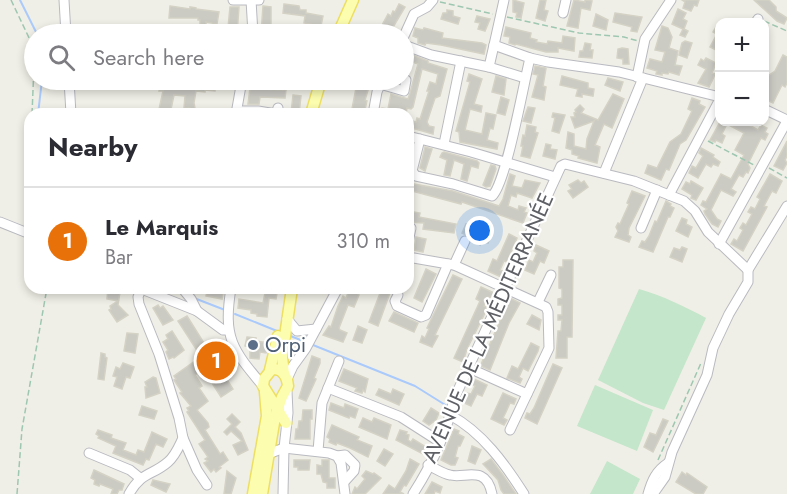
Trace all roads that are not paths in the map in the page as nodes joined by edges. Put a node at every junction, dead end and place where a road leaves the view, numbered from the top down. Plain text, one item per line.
1 (64, 0) edge
2 (233, 0) edge
3 (254, 0) edge
4 (355, 0) edge
5 (433, 0) edge
6 (504, 0) edge
7 (566, 0) edge
8 (671, 0) edge
9 (563, 13) dead end
10 (65, 24) edge
11 (253, 24) edge
12 (344, 24) edge
13 (409, 24) edge
14 (494, 45) junction
15 (414, 49) edge
16 (530, 58) junction
17 (461, 62) junction
18 (489, 67) junction
19 (525, 78) junction
20 (640, 78) junction
21 (70, 90) edge
22 (240, 90) edge
23 (320, 90) edge
24 (379, 90) edge
25 (715, 94) edge
26 (715, 103) edge
27 (71, 108) edge
28 (237, 108) edge
29 (315, 108) edge
30 (374, 108) edge
31 (769, 111) edge
32 (787, 121) edge
33 (414, 138) edge
34 (420, 139) junction
35 (444, 144) junction
36 (414, 163) edge
37 (506, 163) junction
38 (604, 173) junction
39 (414, 174) edge
40 (555, 177) junction
41 (657, 190) junction
42 (669, 195) junction
43 (787, 206) edge
44 (0, 222) edge
45 (641, 228) dead end
46 (24, 232) edge
47 (465, 241) dead end
48 (719, 244) junction
49 (414, 258) edge
50 (451, 265) junction
51 (748, 270) junction
52 (551, 275) dead end
53 (506, 288) junction
54 (140, 294) edge
55 (148, 294) edge
56 (186, 294) edge
57 (231, 294) edge
58 (286, 294) edge
59 (291, 294) edge
60 (335, 294) edge
61 (398, 296) dead end
62 (538, 302) junction
63 (197, 311) junction
64 (287, 319) junction
65 (316, 329) junction
66 (228, 330) junction
67 (300, 354) junction
68 (339, 361) dead end
69 (243, 363) junction
70 (469, 368) junction
71 (270, 371) junction
72 (285, 381) junction
73 (328, 388) junction
74 (265, 391) junction
75 (527, 394) junction
76 (278, 408) junction
77 (450, 415) junction
78 (286, 423) junction
79 (510, 430) dead end
80 (183, 438) junction
81 (440, 442) junction
82 (284, 448) junction
83 (318, 452) junction
84 (89, 453) dead end
85 (268, 454) junction
86 (428, 465) junction
87 (140, 478) junction
88 (207, 485) dead end
89 (654, 487) edge
90 (129, 494) edge
91 (253, 494) edge
92 (262, 494) edge
93 (283, 494) edge
94 (345, 494) edge
95 (413, 494) edge
96 (492, 494) edge
97 (524, 494) edge
98 (648, 494) edge

1 - 10 street
2 - 3 street
3 - 11 street
4 - 12 main road
5 - 13 street
6 - 14 street
7 - 9 street
8 - 20 street
14 - 16 street
14 - 18 street
15 - 17 street
16 - 19 street
16 - 20 street
17 - 18 street
17 - 35 street
18 - 19 street
19 - 37 street
20 - 25 street
20 - 38 street
21 - 27 street
22 - 28 street
23 - 29 main road
24 - 30 street
26 - 42 street
31 - 32 street
32 - 48 street
33 - 34 street
34 - 35 street
34 - 36 street
35 - 37 street
37 - 39 street
37 - 40 street
38 - 40 street, AVENUE DE LA MÉDITERRANÉE
38 - 41 street
40 - 53 street, AVENUE DE LA MÉDITERRANÉE
41 - 42 street
41 - 45 street
42 - 48 street
43 - 51 street
44 - 46 street
47 - 50 street
48 - 51 street
49 - 50 street
50 - 53 street
50 - 61 street
51 - 89 street
52 - 62 street
53 - 62 street
53 - 70 street, AVENUE DE LA MÉDITERRANÉE
54 - 80 street
55 - 63 street
56 - 63 street
57 - 66 street
58 - 71 main road
59 - 64 main road
60 - 65 street
62 - 75 street
63 - 66 street
64 - 65 street
64 - 72 main road
65 - 67 street
66 - 69 street
67 - 72 street
67 - 72 street
68 - 73 street
69 - 71 street
69 - 74 street
70 - 75 street
70 - 77 street, AVENUE DE LA MÉDITERRANÉE
71 - 72 main road
71 - 74 main road
72 - 74 main road
72 - 76 main road
72 - 78 street
73 - 81 street
73 - 83 street
74 - 76 main road
74 - 91 main road
75 - 79 street
76 - 78 main road
76 - 85 main road
77 - 81 street, AVENUE DE LA MÉDITERRANÉE
77 - 97 street
78 - 82 street
80 - 87 street
80 - 88 street
81 - 86 street, AVENUE DE LA MÉDITERRANÉE
82 - 83 street
82 - 85 street
82 - 93 street
83 - 94 street
84 - 87 street
85 - 92 main road
86 - 95 street, AVENUE DE LA MÉDITERRANÉE
86 - 96 street
87 - 90 street
89 - 98 street

